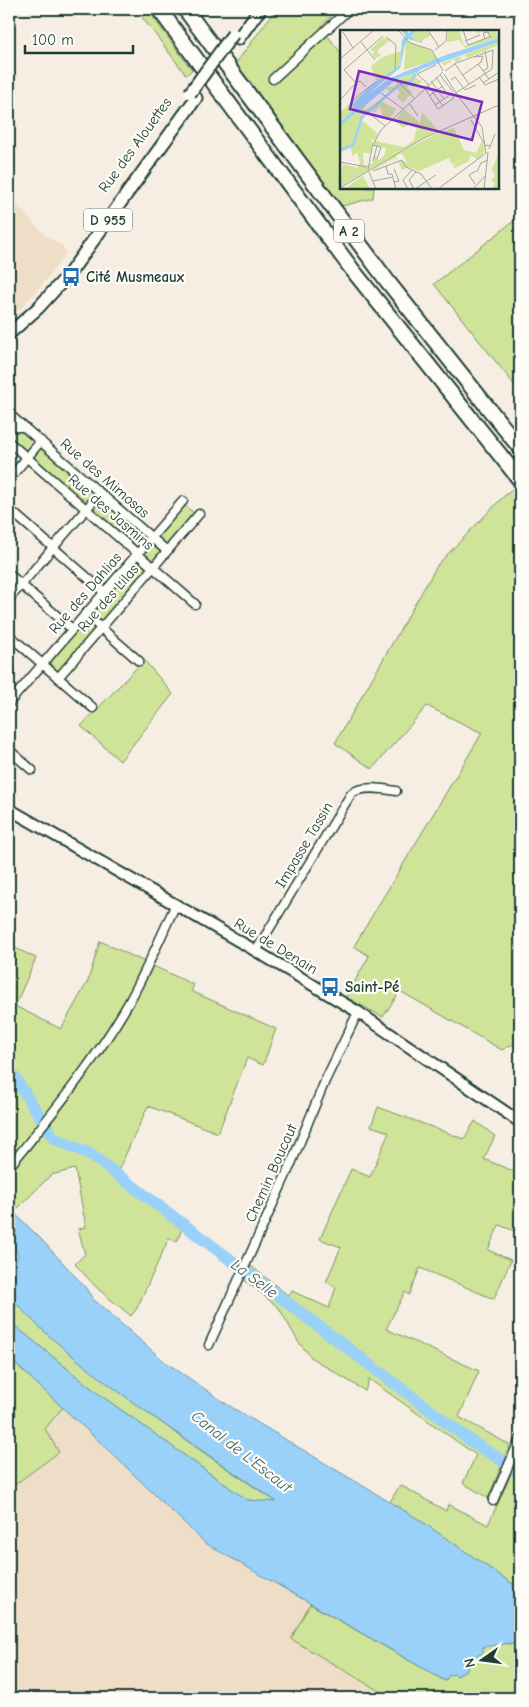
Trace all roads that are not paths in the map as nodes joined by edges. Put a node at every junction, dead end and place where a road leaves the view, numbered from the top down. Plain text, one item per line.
1 (159, 9) edge
2 (185, 9) edge
3 (251, 9) edge
4 (260, 9) edge
5 (349, 9) edge
6 (235, 37) junction
7 (273, 80) dead end
8 (10, 333) edge
9 (9, 416) edge
10 (9, 427) edge
11 (24, 427) junction
12 (41, 441) junction
13 (9, 442) edge
14 (520, 448) edge
15 (27, 458) junction
16 (9, 479) edge
17 (520, 480) edge
18 (100, 493) junction
19 (183, 501) dead end
20 (9, 509) edge
21 (87, 509) junction
22 (199, 514) dead end
23 (152, 537) junction
24 (53, 548) junction
25 (167, 551) junction
26 (137, 553) junction
27 (153, 567) junction
28 (9, 574) edge
29 (21, 585) junction
30 (104, 592) junction
31 (9, 599) edge
32 (195, 604) dead end
33 (85, 614) junction
34 (101, 628) junction
35 (72, 629) junction
36 (9, 635) edge
37 (139, 661) dead end
38 (42, 664) junction
39 (58, 678) junction
40 (9, 701) edge
41 (93, 708) dead end
42 (9, 750) edge
43 (32, 770) dead end
44 (396, 792) dead end
45 (9, 808) edge
46 (176, 904) junction
47 (256, 951) junction
48 (358, 1012) junction
49 (520, 1122) edge
50 (9, 1167) edge
51 (210, 1345) dead end
52 (520, 1439) edge
53 (493, 1501) dead end

1 - 17 highway, A 2
2 - 14 highway, A 2
3 - 6 main road, D 955
4 - 6 main road, D 955
5 - 7 street
6 - 8 main road, Rue des Alouettes / D 955, bridge
9 - 11 street, Rue des Mimosas
10 - 11 street
11 - 12 street, Rue des Mimosas
12 - 15 street
12 - 18 street, Rue des Mimosas
13 - 15 street, Rue des Jasmins
15 - 16 street
15 - 21 street, Rue des Jasmins
18 - 21 street
18 - 23 street, Rue des Mimosas
19 - 23 street, Rue des Dahlias
20 - 24 street
21 - 24 street
21 - 26 street, Rue des Jasmins
22 - 25 street, Rue des Lilas
23 - 25 street, Rue des Mimosas
23 - 26 street, Rue des Dahlias
24 - 29 street
24 - 30 street
25 - 27 street, Rue des Lilas
26 - 27 street, Rue des Jasmins
26 - 30 street, Rue des Dahlias
27 - 32 street, Rue des Jasmins
27 - 34 street, Rue des Lilas
28 - 29 street
29 - 31 street
29 - 35 street
30 - 33 street, Rue des Dahlias
33 - 34 street
33 - 35 street, Rue des Dahlias
34 - 37 street
34 - 39 street, Rue des Lilas
35 - 38 street, Rue des Dahlias
36 - 38 street
38 - 39 street
38 - 40 street, Rue des Dahlias
39 - 41 street
42 - 43 street
44 - 47 street, Impasse Tassin
45 - 46 street, Rue de Denain
46 - 47 street, Rue de Denain
46 - 50 street
47 - 48 street, Rue de Denain
48 - 49 street, Rue de Denain
48 - 51 street, Chemin Boucaut
52 - 53 street

